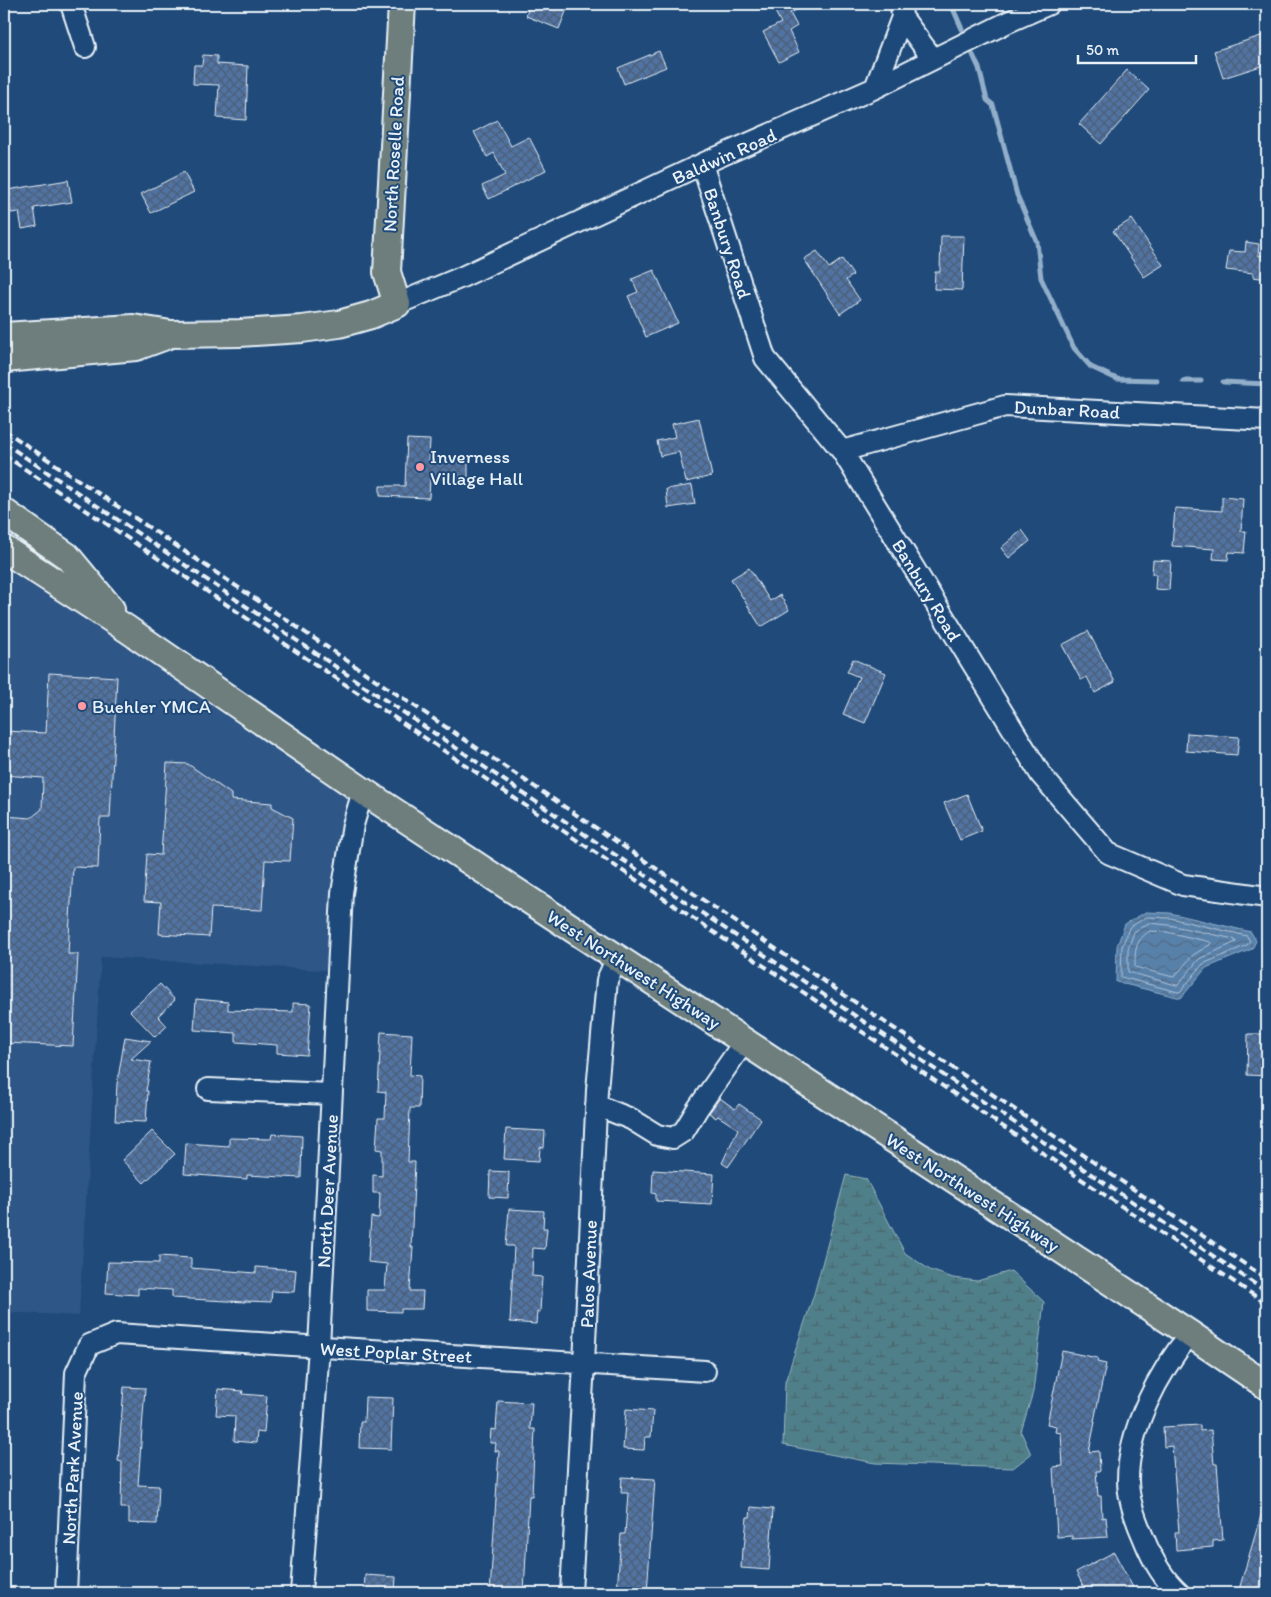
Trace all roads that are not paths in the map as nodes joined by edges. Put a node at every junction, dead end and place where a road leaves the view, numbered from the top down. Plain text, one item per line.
1 (72, 4) edge
2 (402, 4) edge
3 (1049, 4) edge
4 (901, 10) edge
5 (85, 47) dead end
6 (934, 59) junction
7 (875, 88) junction
8 (702, 164) junction
9 (397, 304) junction
10 (171, 334) junction
11 (4, 336) edge
12 (4, 359) edge
13 (1267, 420) edge
14 (842, 451) junction
15 (4, 512) edge
16 (4, 549) edge
17 (127, 628) junction
18 (364, 791) junction
19 (1267, 897) edge
20 (617, 958) junction
21 (744, 1042) junction
22 (208, 1089) dead end
23 (332, 1094) junction
24 (596, 1106) junction
25 (1190, 1334) junction
26 (89, 1345) joint
27 (319, 1347) junction
28 (584, 1363) junction
29 (705, 1371) dead end
30 (1267, 1386) edge
31 (66, 1593) edge
32 (301, 1593) edge
33 (571, 1593) edge
34 (1179, 1593) edge

1 - 5 street
2 - 9 main road, North Roselle Road
3 - 6 street, Baldwin Road
4 - 6 street
4 - 7 street
6 - 7 street, Baldwin Road
7 - 8 street, Baldwin Road
8 - 9 street, Baldwin Road
8 - 14 street, Banbury Road
9 - 10 main road
10 - 11 main road
10 - 12 main road
13 - 14 street, Dunbar Road
14 - 19 street, Banbury Road
15 - 17 main road
16 - 17 main road, West Northwest Highway
17 - 18 main road, West Northwest Highway
18 - 20 main road, West Northwest Highway
18 - 23 street, North Deer Avenue
20 - 21 main road, West Northwest Highway
20 - 24 street, Palos Avenue
21 - 24 street
21 - 25 main road, West Northwest Highway
22 - 23 street
23 - 27 street, North Deer Avenue
24 - 28 street, Palos Avenue
25 - 30 main road, West Northwest Highway
25 - 34 street
26 - 27 street, West Poplar Street
26 - 31 street, North Park Avenue
27 - 28 street, West Poplar Street
27 - 32 street, North Deer Avenue
28 - 29 street, West Poplar Street
28 - 33 street, Palos Avenue

